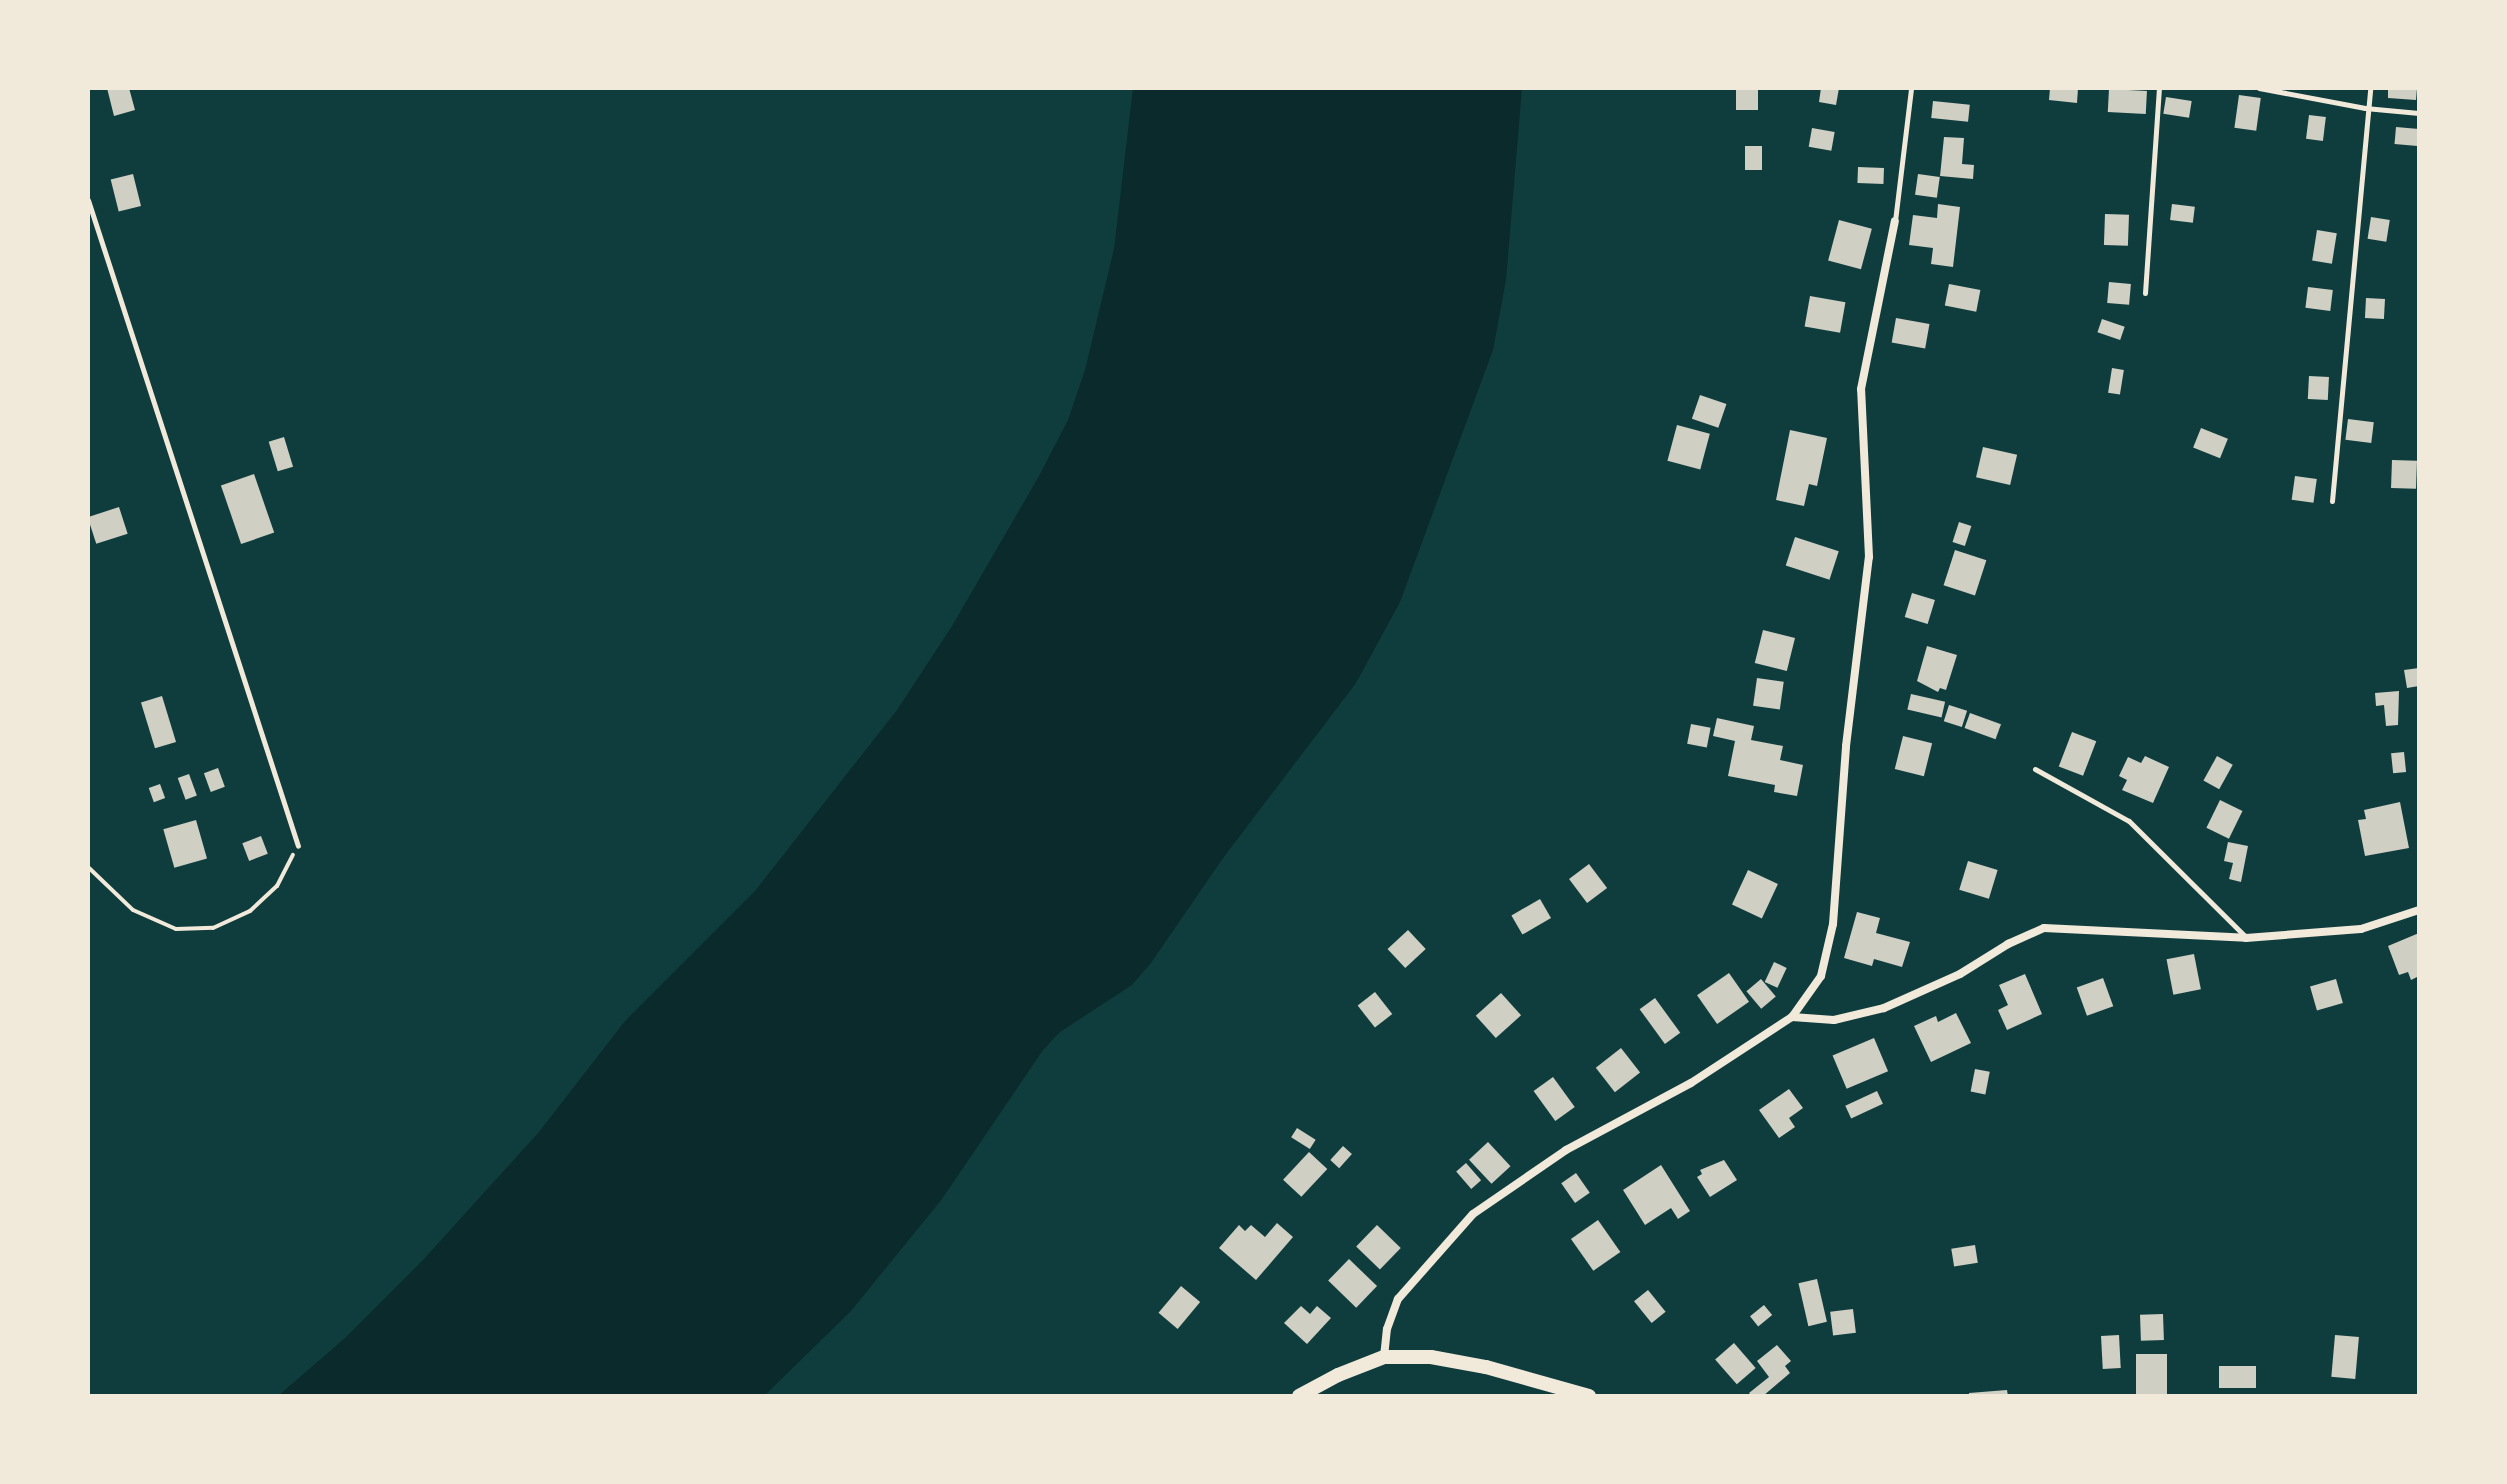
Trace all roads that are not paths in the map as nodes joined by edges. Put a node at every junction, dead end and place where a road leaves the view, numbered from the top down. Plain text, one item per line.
1 (1911, 88) edge
2 (2159, 88) edge
3 (2259, 88) edge
4 (2370, 88) edge
5 (2365, 108) junction
6 (2419, 113) edge
7 (88, 200) edge
8 (1895, 221) joint
9 (2145, 293) dead end
10 (2332, 501) dead end
11 (2035, 769) dead end
12 (298, 846) road end
13 (2419, 910) edge
14 (2246, 938) junction
15 (1792, 1017) junction
16 (1384, 1357) junction
17 (1299, 1396) edge
18 (1589, 1396) edge

1 - 8 lane
2 - 9 lane
3 - 5 lane
4 - 5 lane
5 - 6 lane
5 - 10 lane
7 - 12 lane
8 - 15 street
11 - 14 lane
13 - 14 street
14 - 15 street
15 - 16 street
16 - 17 street
16 - 18 street

